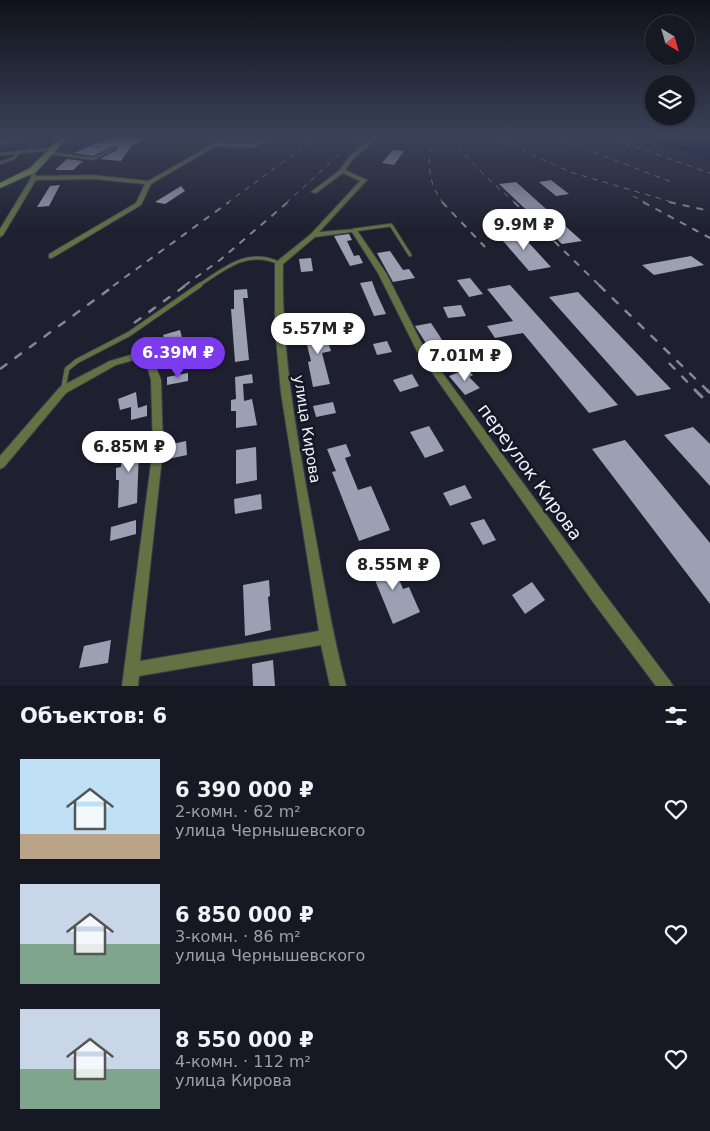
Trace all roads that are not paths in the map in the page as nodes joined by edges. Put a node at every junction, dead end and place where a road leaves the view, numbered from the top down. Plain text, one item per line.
1 (38, 168) edge
2 (176, 168) edge
3 (344, 168) edge
4 (342, 171) junction
5 (33, 174) junction
6 (364, 180) joint
7 (149, 184) junction
8 (0, 186) edge
9 (314, 192) dead end
10 (354, 230) junction
11 (0, 235) edge
12 (313, 235) junction
13 (410, 255) dead end
14 (52, 256) dead end
15 (279, 263) junction
16 (63, 390) junction
17 (0, 464) edge
18 (328, 637) junction
19 (133, 670) junction
20 (130, 686) edge
21 (338, 686) edge
22 (665, 686) edge

1 - 5 street
2 - 7 street
3 - 4 street
4 - 6 street
4 - 9 street
5 - 7 street
5 - 8 street
5 - 11 street
6 - 12 street
7 - 14 street
10 - 12 street
10 - 13 lane
10 - 22 street, переулок Кирова
12 - 15 street
15 - 16 lane
15 - 18 street, улица Кирова
16 - 17 street
16 - 19 street
18 - 19 street
18 - 21 street, улица Кирова
19 - 20 street

